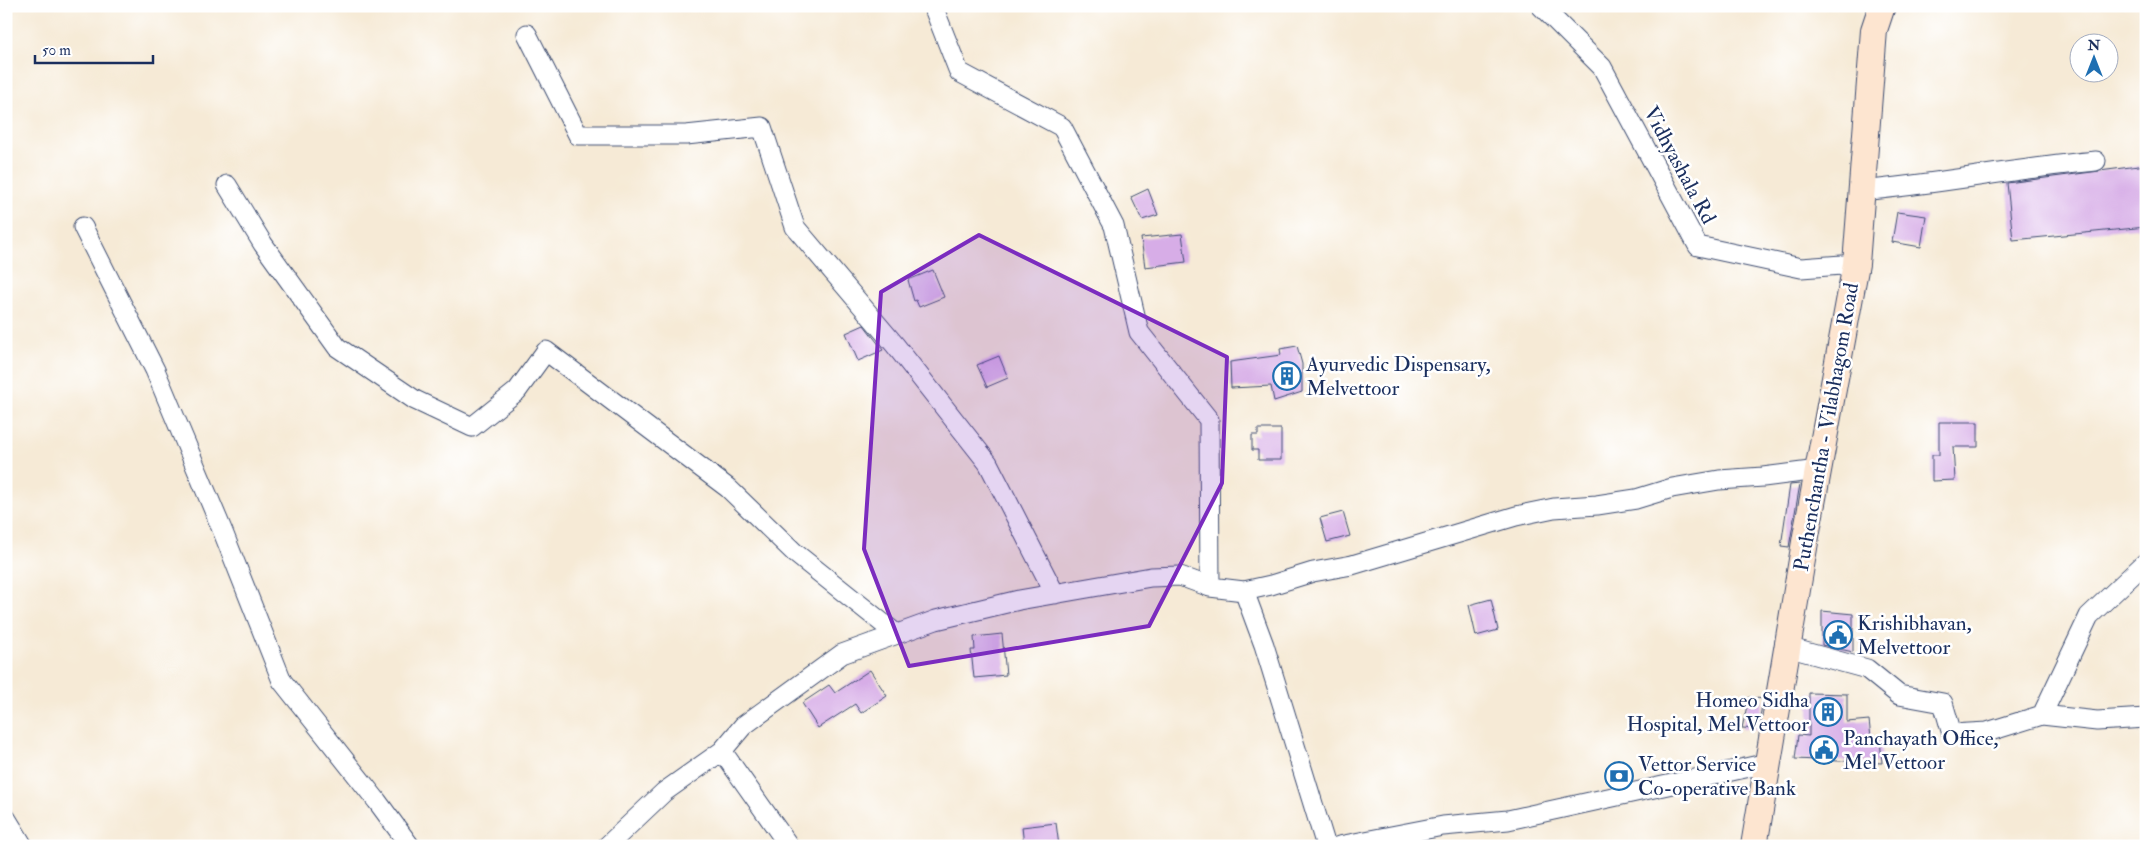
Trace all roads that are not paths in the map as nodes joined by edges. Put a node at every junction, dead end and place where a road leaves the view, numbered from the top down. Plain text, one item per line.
1 (933, 6) edge
2 (1541, 6) edge
3 (1882, 6) edge
4 (527, 34) dead end
5 (2096, 161) dead end
6 (227, 185) dead end
7 (1860, 191) junction
8 (83, 228) dead end
9 (1856, 264) junction
10 (1818, 470) junction
11 (2146, 562) edge
12 (1210, 587) junction
13 (1244, 590) junction
14 (1055, 594) junction
15 (895, 633) junction
16 (1788, 647) junction
17 (2042, 715) junction
18 (2146, 718) edge
19 (722, 751) junction
20 (1768, 764) junction
21 (6, 818) edge
22 (23, 846) edge
23 (410, 846) edge
24 (607, 846) edge
25 (789, 846) edge
26 (1326, 846) edge
27 (1339, 846) edge
28 (1754, 846) edge

1 - 12 street
2 - 9 street, Vidhyashala Rd
3 - 7 main road, Puthenchantha - Vilabhagom Road
4 - 14 street
5 - 7 street
6 - 15 street
7 - 9 main road, Puthenchantha - Vilabhagom Road
8 - 23 street
9 - 10 main road, Puthenchantha - Vilabhagom Road
10 - 13 street
10 - 16 main road, Puthenchantha - Vilabhagom Road
11 - 17 street
12 - 13 street
12 - 14 street
13 - 26 street
14 - 15 street
15 - 19 street
16 - 17 street
16 - 20 main road, Puthenchantha - Vilabhagom Road
17 - 18 street
19 - 24 street
19 - 25 street
20 - 27 street
20 - 28 main road, Puthenchantha - Vilabhagom Road
21 - 22 street

